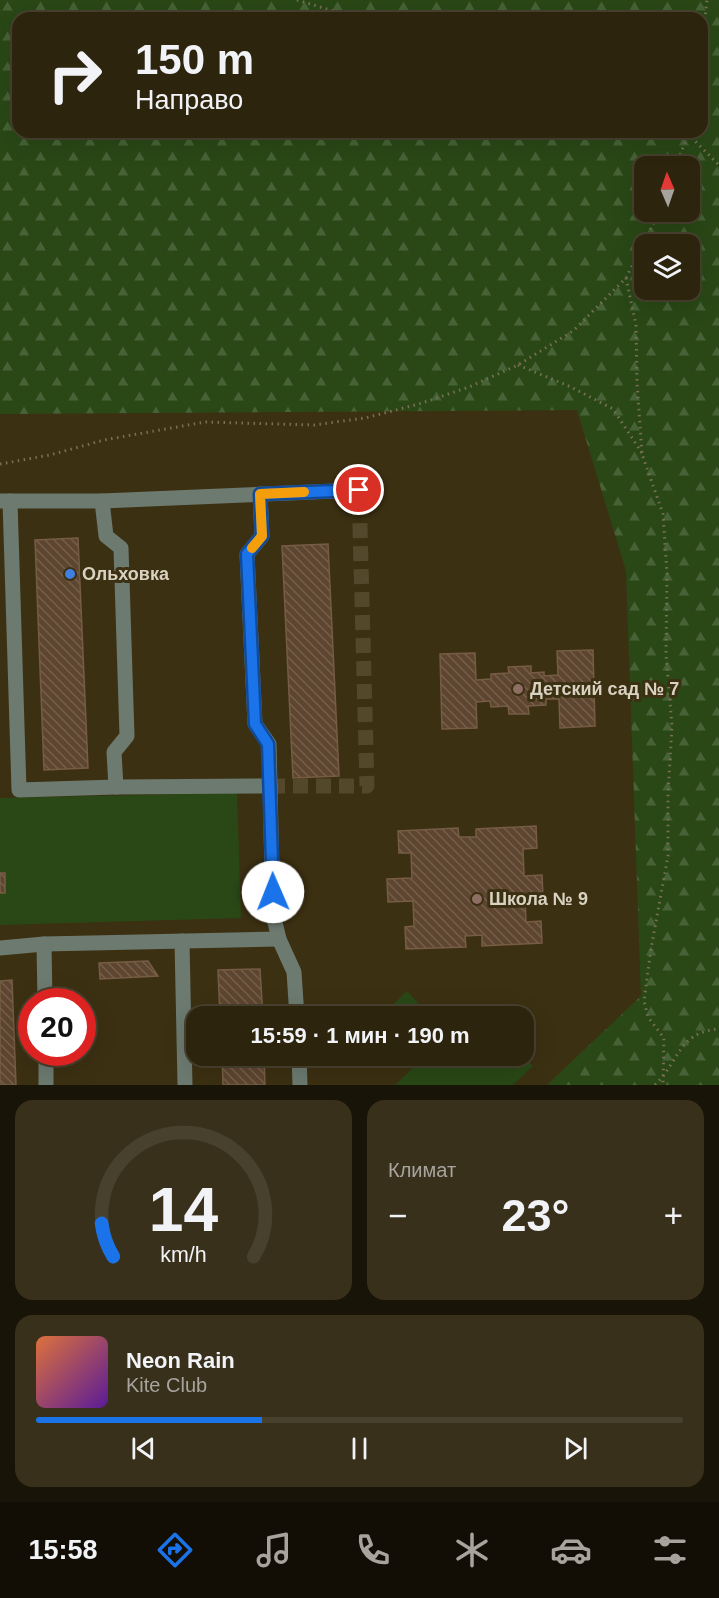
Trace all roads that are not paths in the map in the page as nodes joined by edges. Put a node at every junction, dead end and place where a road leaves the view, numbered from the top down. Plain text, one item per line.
1 (359, 490) dead end
2 (260, 494) junction
3 (5, 501) edge
4 (102, 501) junction
5 (270, 786) junction
6 (116, 787) junction
7 (279, 939) junction
8 (182, 941) junction
9 (44, 944) junction
10 (0, 948) edge
11 (45, 988) edge
12 (296, 1006) edge
13 (46, 1066) edge
14 (299, 1066) edge
15 (46, 1085) edge
16 (185, 1085) edge
17 (300, 1085) edge

1 - 2 lane
2 - 4 lane
2 - 5 lane
3 - 4 lane
3 - 6 lane
4 - 6 lane
5 - 6 lane
5 - 7 lane
7 - 8 lane
7 - 12 lane
8 - 9 lane
8 - 16 lane
9 - 10 lane
9 - 11 lane
13 - 15 lane
14 - 17 lane

